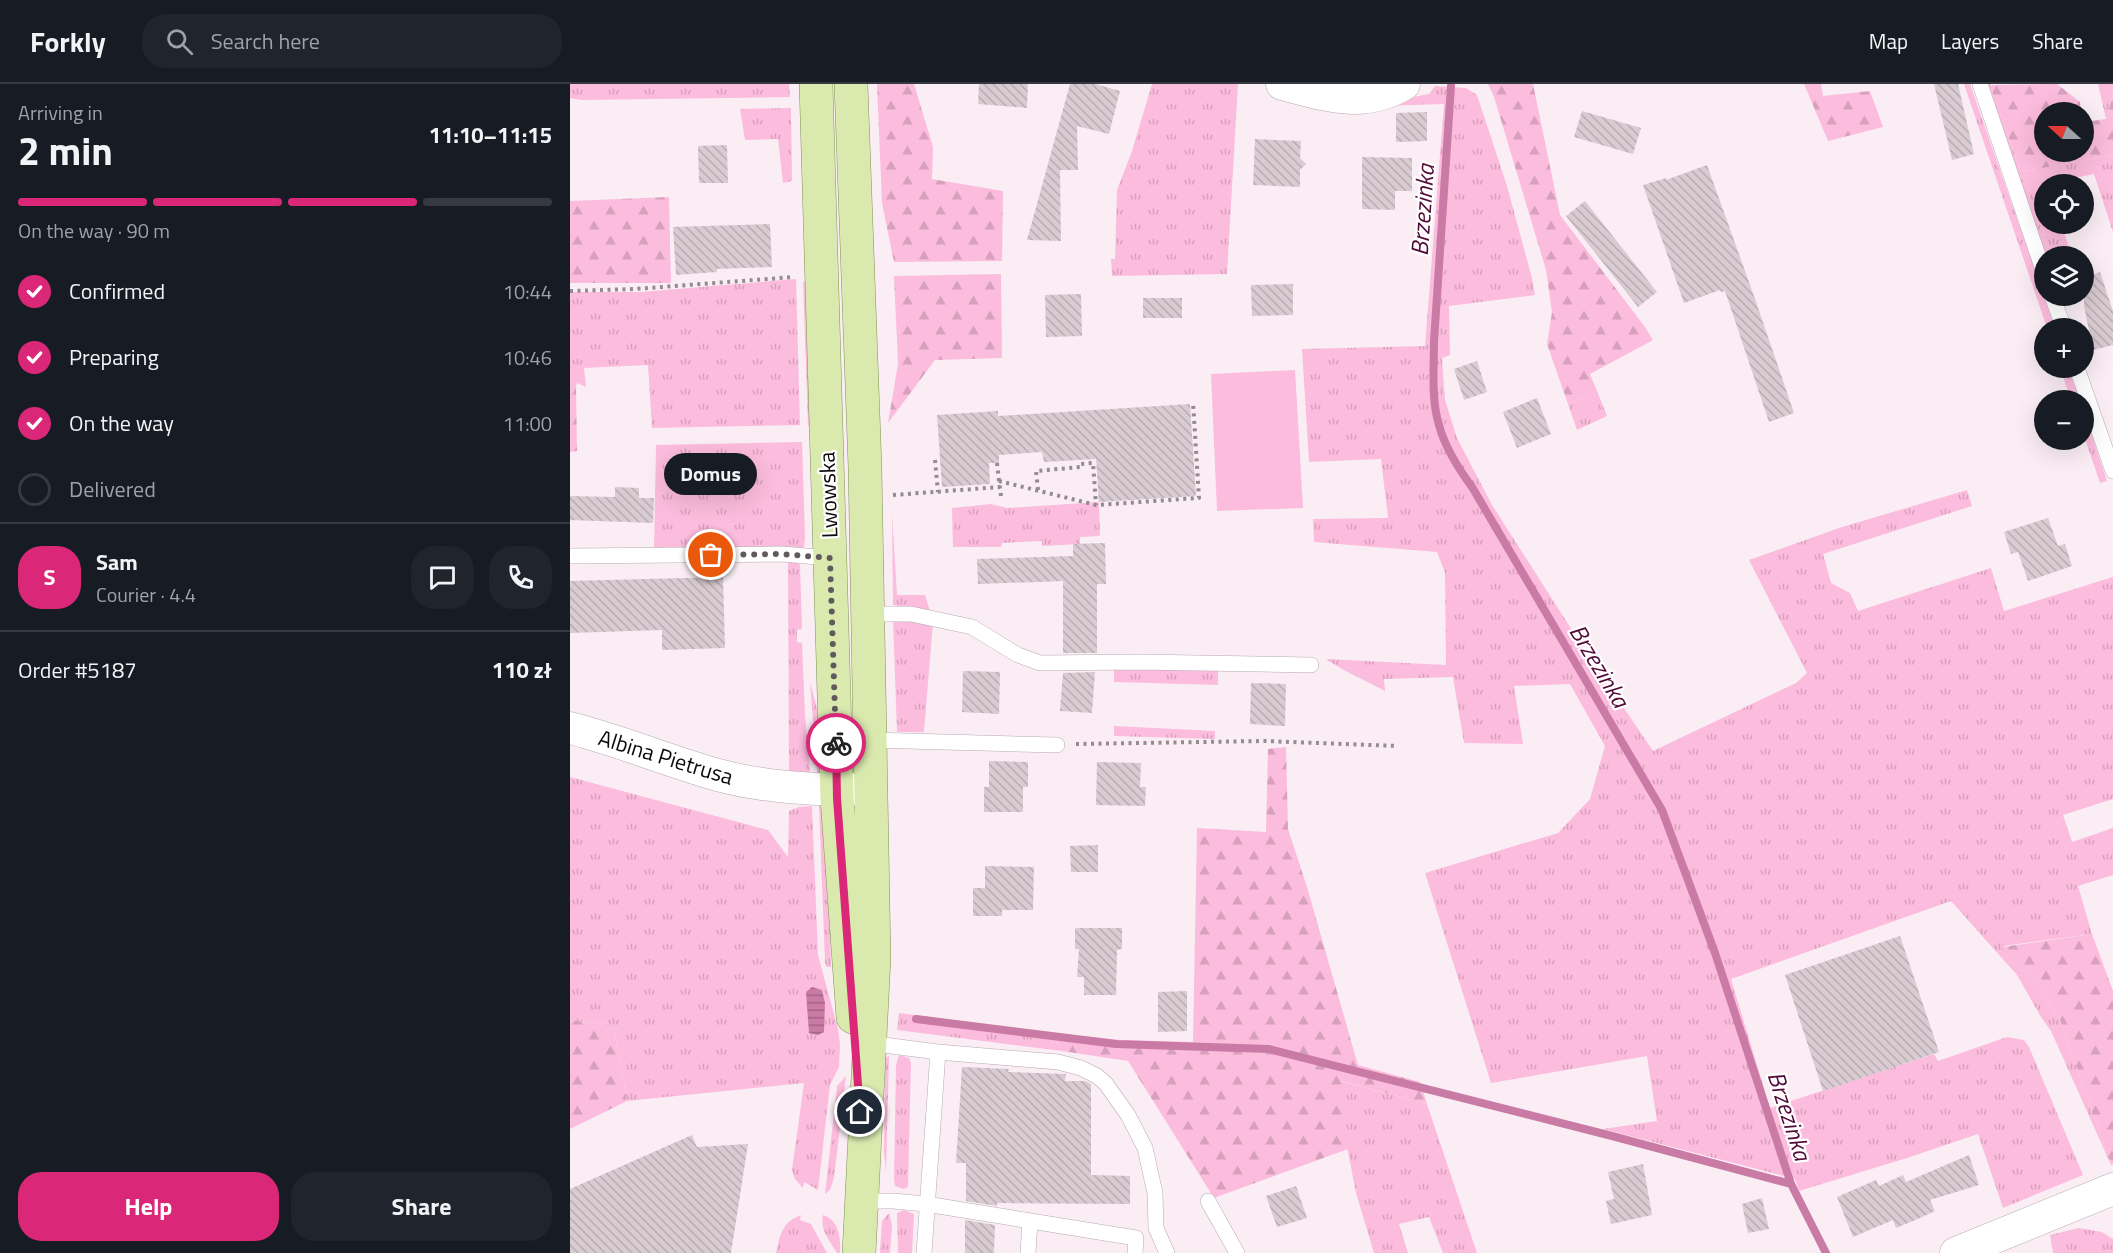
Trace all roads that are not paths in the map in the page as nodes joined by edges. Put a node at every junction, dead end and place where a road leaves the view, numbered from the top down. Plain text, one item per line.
1 (816, 84) edge
2 (851, 84) edge
3 (1282, 84) edge
4 (1404, 84) edge
5 (1980, 84) edge
6 (2035, 246) edge
7 (2081, 378) edge
8 (2113, 471) edge
9 (570, 556) edge
10 (830, 558) junction
11 (868, 614) junction
12 (1311, 665) dead end
13 (570, 728) edge
14 (870, 740) junction
15 (1057, 745) road end
16 (871, 789) junction
17 (837, 790) junction
18 (862, 1043) junction
19 (938, 1052) junction
20 (2113, 1189) edge
21 (862, 1201) junction
22 (1208, 1201) dead end
23 (926, 1204) junction
24 (1030, 1222) junction
25 (1135, 1245) edge
26 (1164, 1246) edge
27 (859, 1253) edge
28 (924, 1253) edge
29 (1028, 1253) edge
30 (1237, 1253) edge
31 (1956, 1253) edge

1 - 10 main road, Lwowska
2 - 11 main road, Lwowska
3 - 4 street
5 - 6 lane
7 - 8 lane
9 - 10 lane
10 - 17 main road, Lwowska
11 - 12 lane
11 - 14 main road, Lwowska
13 - 17 street, Albina Pietrusa
14 - 15 lane
14 - 16 main road, Lwowska
16 - 17 street, Albina Pietrusa
16 - 18 main road, Lwowska
17 - 18 main road, Lwowska
18 - 19 lane
18 - 21 main road, Lwowska
19 - 23 lane
19 - 26 lane
20 - 31 street
21 - 23 lane
21 - 27 main road, Lwowska
22 - 30 lane
23 - 24 lane
23 - 28 lane
24 - 25 lane
24 - 29 lane
25 - 26 lane

